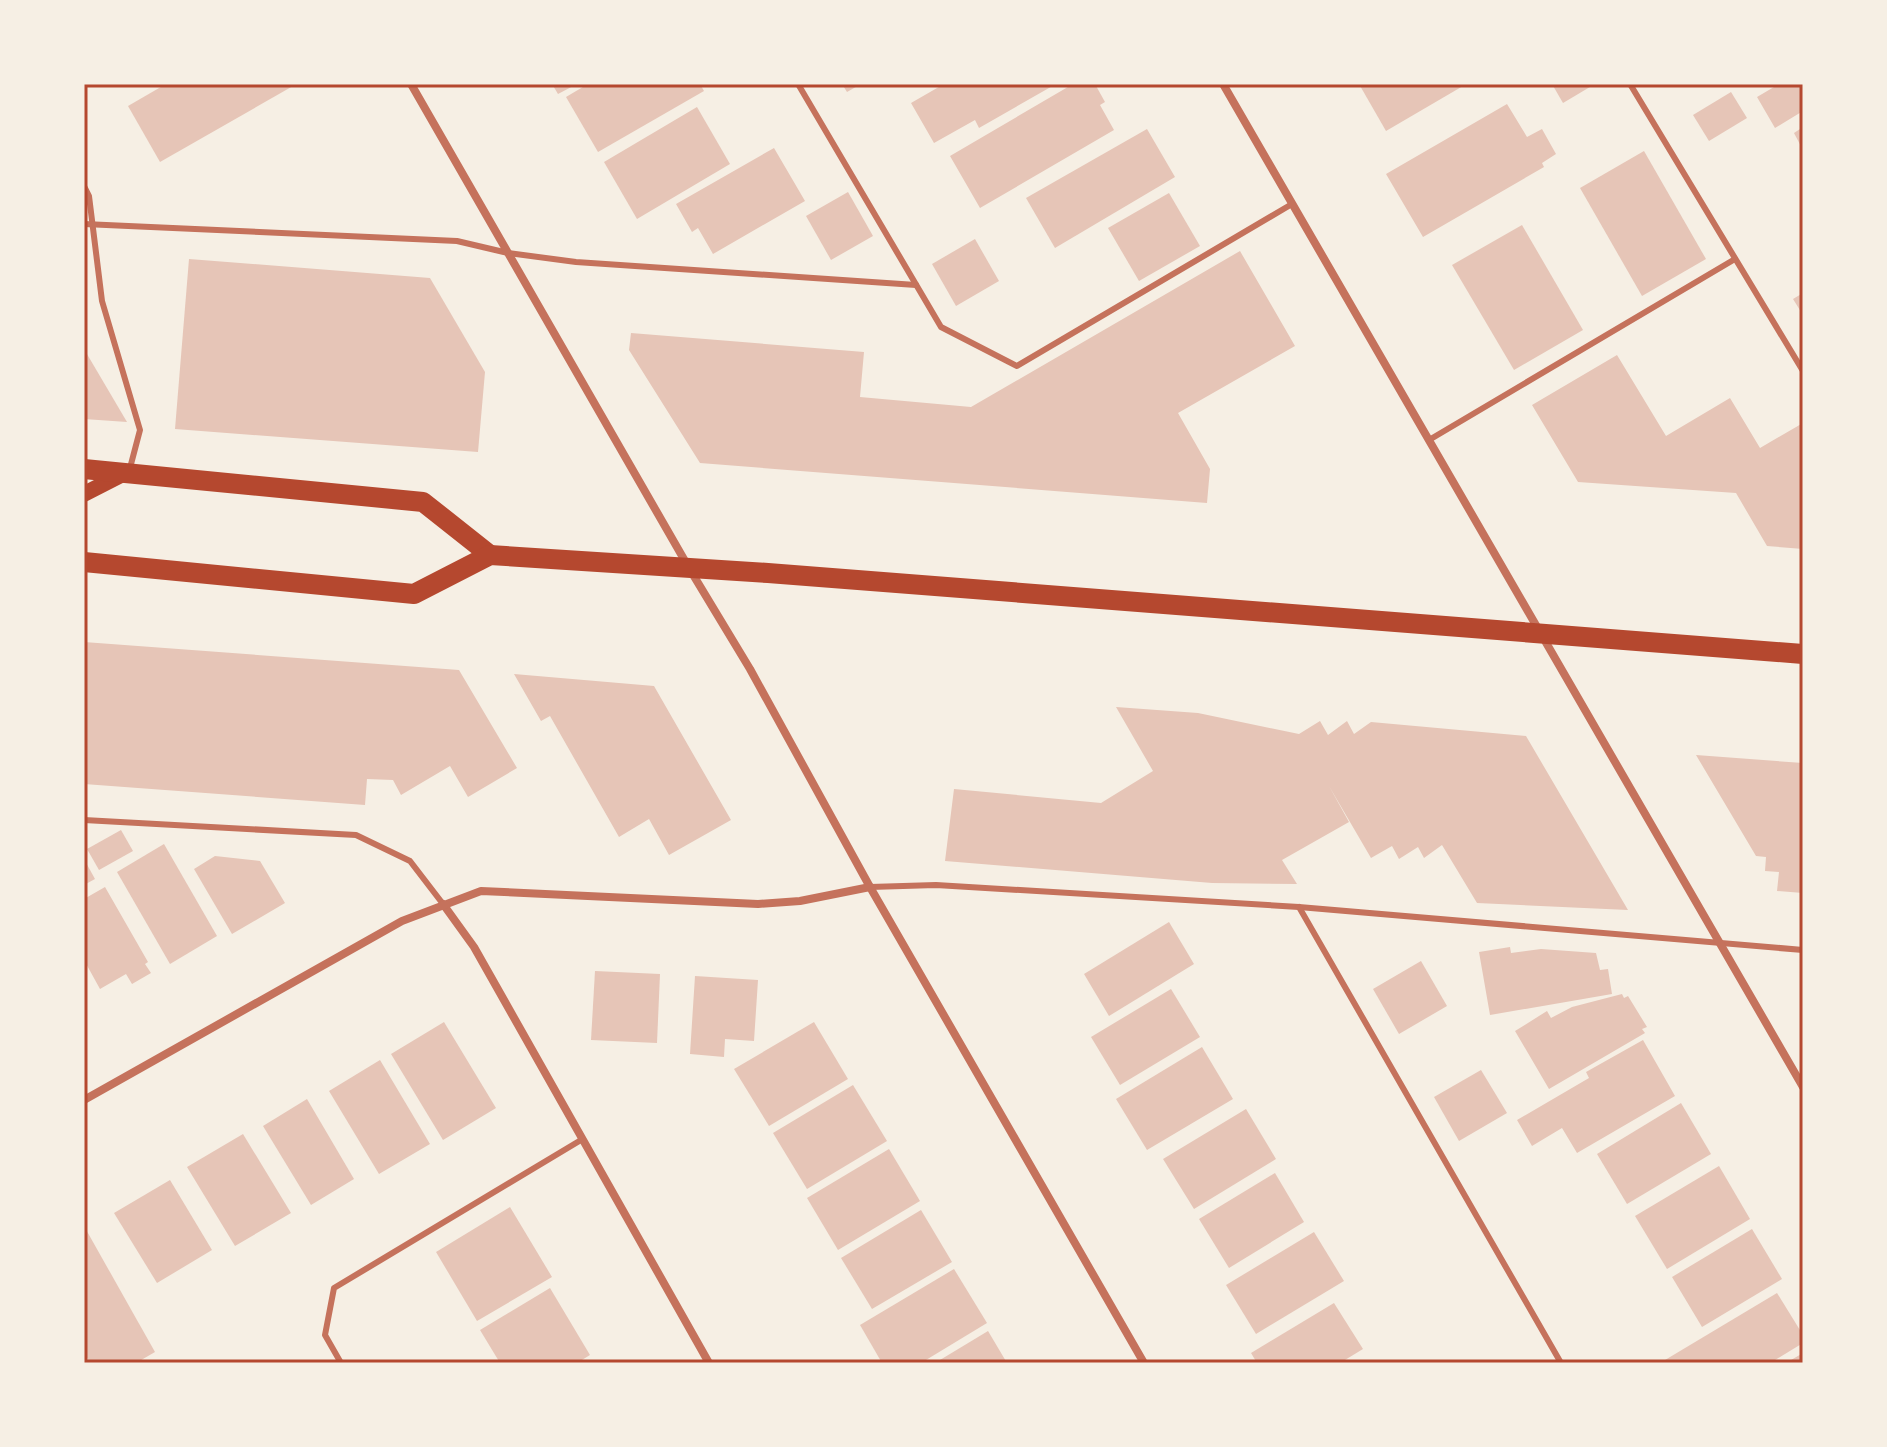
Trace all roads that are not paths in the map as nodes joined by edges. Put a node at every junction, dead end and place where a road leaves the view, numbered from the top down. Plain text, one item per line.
1 (411, 84) edge
2 (798, 84) edge
3 (1223, 84) edge
4 (1630, 84) edge
5 (84, 186) edge
6 (1292, 204) junction
7 (84, 224) edge
8 (93, 225) junction
9 (508, 253) junction
10 (1735, 259) junction
11 (916, 285) junction
12 (1803, 371) edge
13 (1429, 440) junction
14 (84, 469) edge
15 (129, 471) junction
16 (84, 494) edge
17 (490, 555) junction
18 (84, 562) edge
19 (689, 568) junction
20 (1541, 634) junction
21 (1803, 654) edge
22 (84, 820) edge
23 (870, 887) junction
24 (443, 904) junction
25 (1299, 907) junction
26 (1718, 942) junction
27 (1803, 950) edge
28 (1803, 1087) edge
29 (84, 1100) edge
30 (581, 1140) junction
31 (341, 1363) edge
32 (709, 1363) edge
33 (1144, 1363) edge
34 (1561, 1363) edge

1 - 9 street
2 - 11 lane
3 - 6 street
4 - 10 lane
5 - 8 lane
6 - 11 lane
6 - 13 street
7 - 8 lane
8 - 9 lane
8 - 15 lane
9 - 11 lane
9 - 19 street
10 - 12 lane
10 - 13 lane
13 - 20 street
14 - 15 main road
15 - 16 main road
15 - 17 main road
17 - 18 main road
17 - 19 main road
19 - 20 main road
19 - 23 street
20 - 21 main road
20 - 26 street
22 - 24 lane
23 - 24 street
23 - 25 lane
23 - 33 street
24 - 29 street
24 - 30 street
25 - 26 lane
25 - 34 lane
26 - 27 lane
26 - 28 street
30 - 31 lane
30 - 32 street

